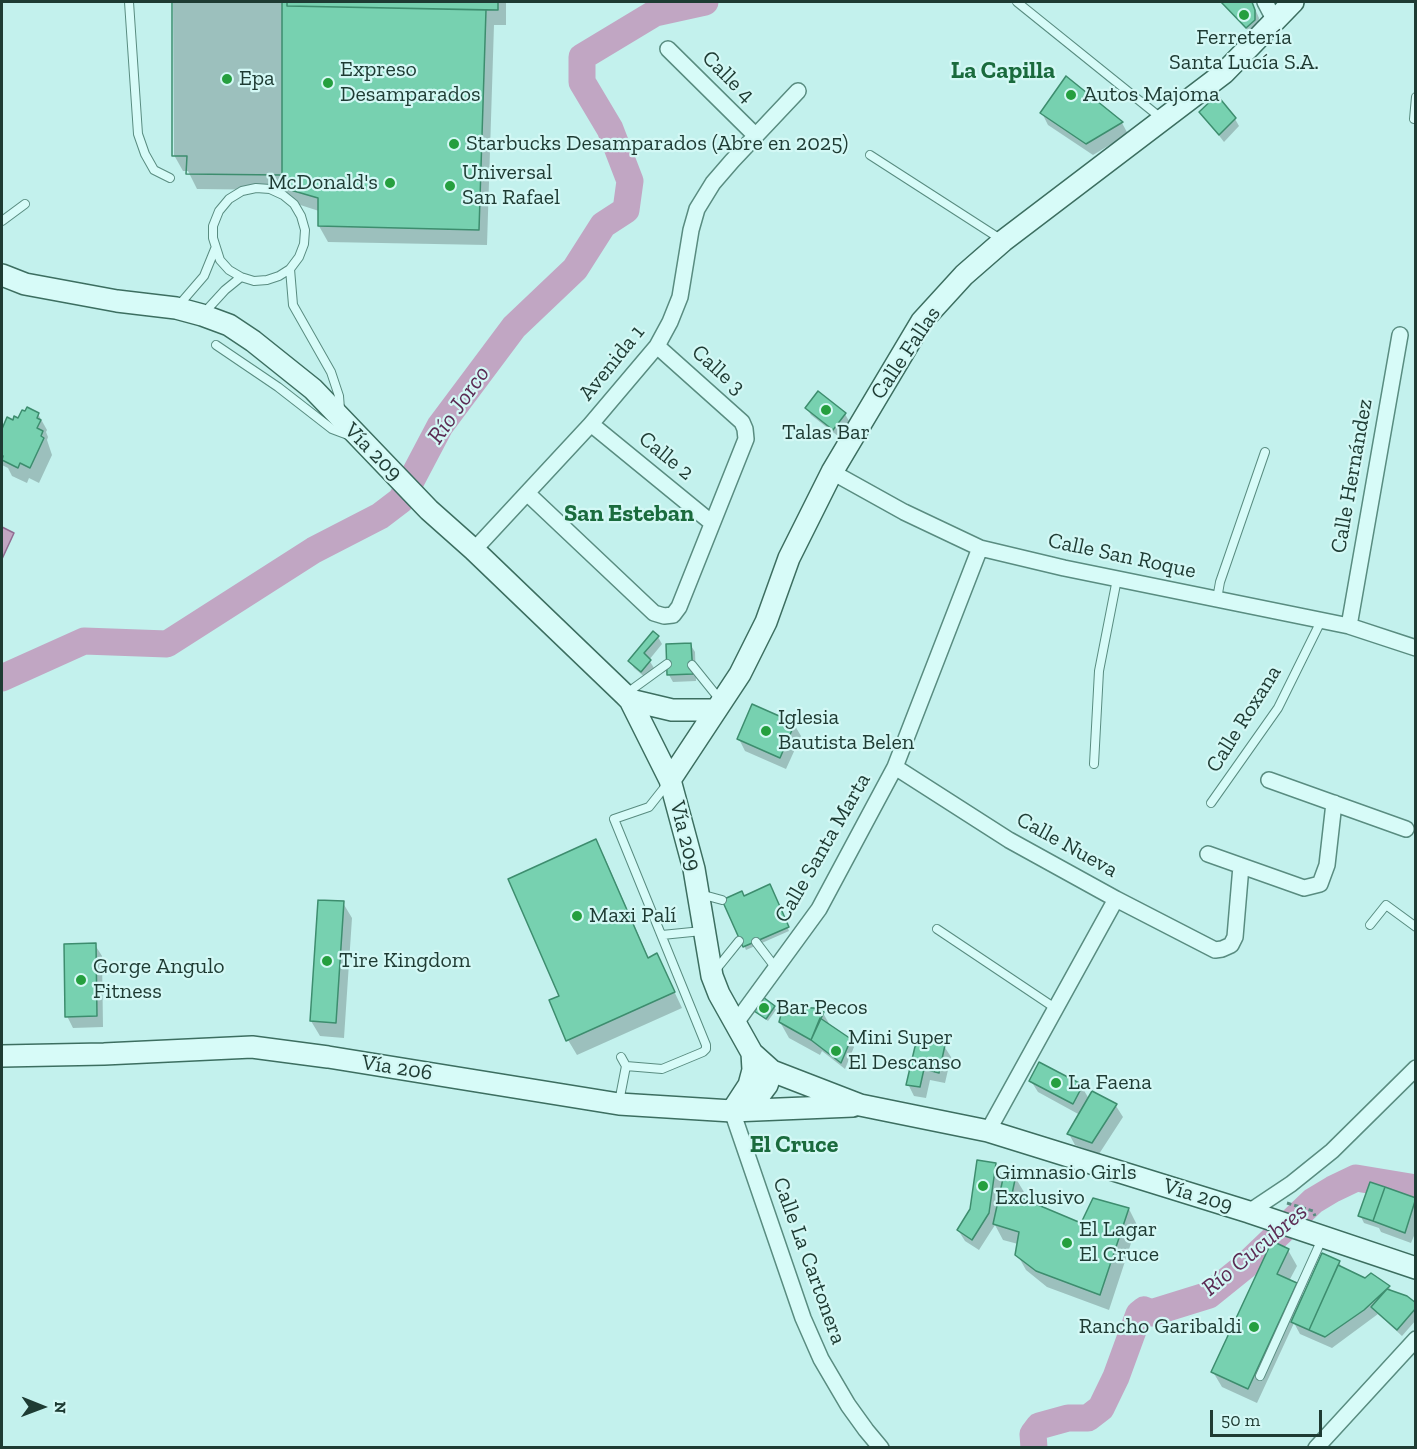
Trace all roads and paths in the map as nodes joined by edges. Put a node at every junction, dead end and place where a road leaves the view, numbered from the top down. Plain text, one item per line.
1 (129, 2) edge
2 (1017, 2) edge
3 (1265, 2) edge
4 (1293, 2) edge
5 (1275, 21) junction
6 (668, 49) dead end
7 (798, 91) dead end
8 (1416, 98) edge
9 (1162, 119) junction
10 (1413, 119) dead end
11 (756, 136) junction
12 (870, 155) dead end
13 (170, 178) dead end
14 (26, 204) dead end
15 (2, 221) edge
16 (1003, 241) junction
17 (215, 249) junction
18 (290, 269) junction
19 (2, 275) edge
20 (241, 278) junction
21 (176, 308) junction
22 (202, 315) junction
23 (1400, 334) dead end
24 (216, 345) dead end
25 (657, 346) junction
26 (341, 420) junction
27 (591, 424) junction
28 (368, 448) junction
29 (1265, 452) dead end
30 (832, 472) junction
31 (527, 493) junction
32 (712, 523) junction
33 (980, 548) junction
34 (474, 550) junction
35 (1118, 579) junction
36 (1217, 599) junction
37 (1321, 621) junction
38 (1349, 626) junction
39 (1416, 648) edge
40 (667, 664) dead end
41 (692, 665) dead end
42 (627, 698) junction
43 (719, 706) junction
44 (1094, 764) dead end
45 (896, 767) junction
46 (670, 780) junction
47 (1269, 780) dead end
48 (1211, 802) dead end
49 (1334, 803) junction
50 (1406, 829) dead end
51 (1208, 854) dead end
52 (1241, 866) junction
53 (698, 894) junction
54 (1116, 899) junction
55 (722, 900) dead end
56 (1370, 925) dead end
57 (1416, 927) edge
58 (937, 929) dead end
59 (704, 931) junction
60 (662, 935) junction
61 (740, 941) dead end
62 (756, 942) dead end
63 (775, 967) junction
64 (712, 976) junction
65 (1055, 1008) junction
66 (735, 1024) junction
67 (752, 1053) junction
68 (2, 1056) edge
69 (621, 1058) dead end
70 (626, 1066) junction
71 (772, 1071) junction
72 (1414, 1071) edge
73 (619, 1104) junction
74 (860, 1105) junction
75 (732, 1111) junction
76 (988, 1131) junction
77 (1291, 1204) dead end
78 (1313, 1211) dead end
79 (1255, 1214) junction
80 (1315, 1235) junction
81 (1416, 1268) edge
82 (1416, 1339) edge
83 (1260, 1376) dead end
84 (881, 1448) edge
85 (1316, 1448) edge

1 - 13 lane
2 - 9 lane
3 - 5 street
4 - 5 main road, Calle Fallas
5 - 9 main road, Calle Fallas
6 - 11 street, Calle 4
7 - 11 street, Avenida 1
8 - 10 lane
9 - 16 main road, Calle Fallas
11 - 25 street, Avenida 1
12 - 16 lane
14 - 15 lane
16 - 30 main road, Calle Fallas
17 - 18 lane
17 - 20 lane
17 - 21 lane
18 - 20 lane
18 - 26 lane
19 - 21 main road, Vía 209
20 - 22 lane
21 - 22 main road, Vía 209
22 - 26 main road, Vía 209
23 - 38 street, Calle Hernández
24 - 28 lane
25 - 27 street, Avenida 1
25 - 32 street, Calle 3
26 - 28 main road, Vía 209
27 - 31 street, Avenida 1
27 - 32 street, Calle 2
28 - 34 main road, Vía 209
29 - 36 lane
30 - 33 street, Calle San Roque
30 - 43 main road, Calle Fallas
31 - 32 street
31 - 34 street, Avenida 1
33 - 35 street, Calle San Roque
33 - 45 street, Calle Santa Marta
34 - 42 main road, Vía 209
35 - 36 street, Calle San Roque
35 - 44 lane
36 - 37 street, Calle San Roque
37 - 38 street, Calle San Roque
37 - 48 lane, Calle Roxana
38 - 39 street, Calle San Roque
40 - 42 lane
41 - 43 lane
42 - 43 main road
42 - 46 main road, Vía 209
43 - 46 main road, Calle Fallas
45 - 54 street, Calle Nueva
45 - 63 street, Calle Santa Marta
46 - 53 main road, Vía 209
46 - 60 lane
47 - 49 street
49 - 50 street
49 - 52 street
51 - 52 street
52 - 54 street, Calle Nueva
53 - 55 lane
53 - 59 main road, Vía 209
54 - 65 street
56 - 57 lane
58 - 65 lane
59 - 60 lane
59 - 64 main road, Vía 209
60 - 70 lane
61 - 64 lane
62 - 63 lane
63 - 66 street, Calle Santa Marta
64 - 66 main road, Vía 209
65 - 76 street
66 - 67 main road, Vía 209
67 - 71 main road, Vía 209
67 - 75 main road
68 - 73 main road, Vía 206
69 - 70 lane
70 - 73 lane
71 - 74 main road, Vía 209
71 - 75 main road
72 - 79 street
73 - 75 main road, Vía 206
74 - 75 main road, Vía 206
74 - 76 main road, Vía 209
75 - 84 street, Calle La Cartonera
76 - 79 main road, Vía 209
77 - 78 path
79 - 80 main road, Vía 209
80 - 81 main road, Vía 209
80 - 83 lane
82 - 85 street

